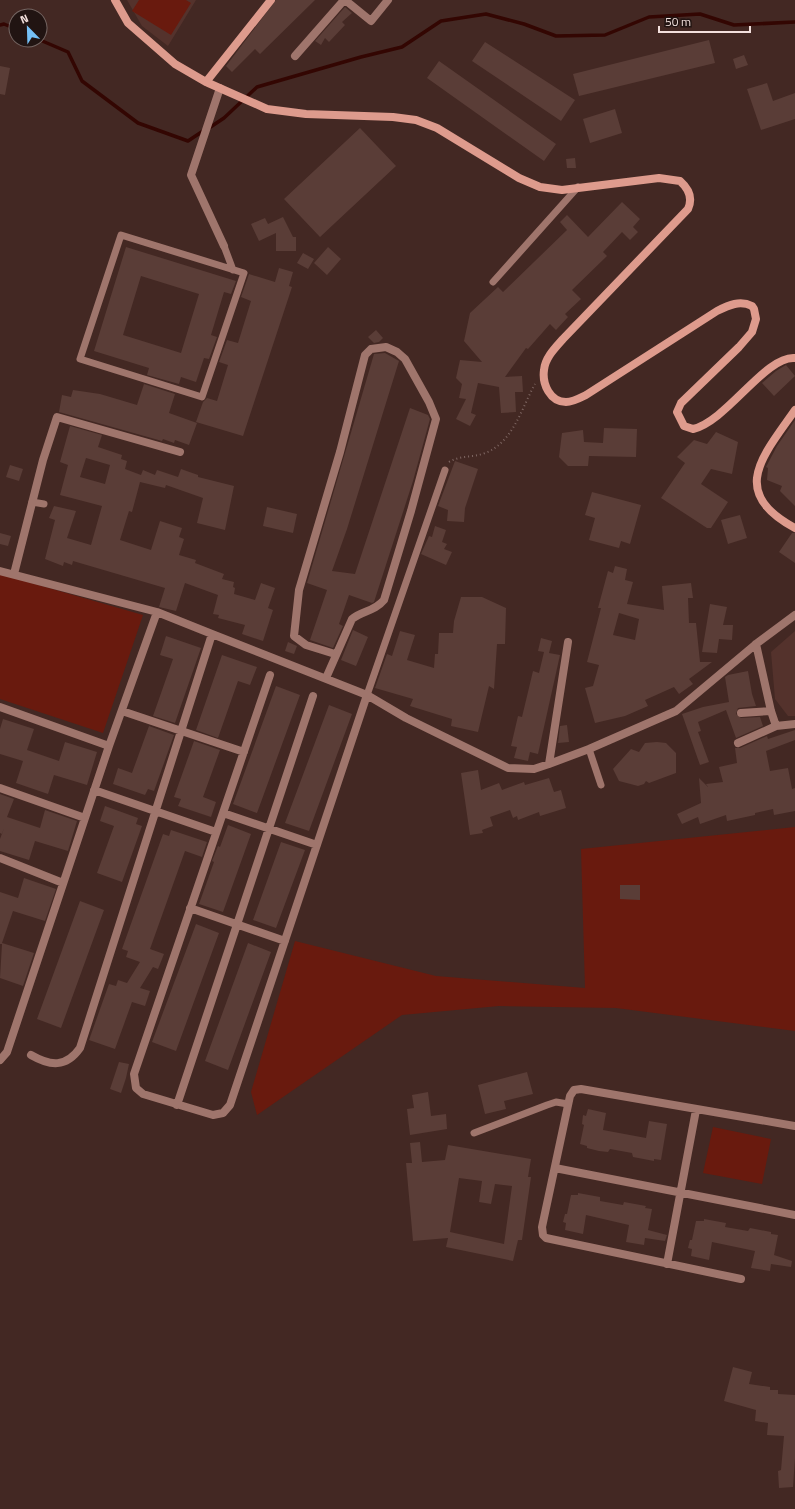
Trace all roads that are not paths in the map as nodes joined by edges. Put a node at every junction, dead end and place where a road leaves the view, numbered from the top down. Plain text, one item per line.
1 (115, 0) edge
2 (271, 0) edge
3 (344, 0) edge
4 (388, 0) edge
5 (295, 56) dead end
6 (206, 82) junction
7 (220, 88) junction
8 (578, 187) junction
9 (224, 246) joint
10 (233, 270) junction
11 (493, 282) dead end
12 (795, 358) edge
13 (795, 410) edge
14 (180, 452) dead end
15 (445, 470) road end
16 (32, 502) junction
17 (44, 504) dead end
18 (795, 528) edge
19 (0, 571) edge
20 (14, 574) junction
21 (157, 612) junction
22 (795, 615) edge
23 (212, 634) junction
24 (568, 642) dead end
25 (756, 644) junction
26 (335, 654) junction
27 (270, 675) dead end
28 (326, 678) junction
29 (367, 695) junction
30 (313, 696) dead end
31 (0, 707) edge
32 (122, 711) junction
33 (771, 711) junction
34 (742, 713) dead end
35 (795, 724) edge
36 (776, 726) junction
37 (181, 731) junction
38 (738, 743) dead end
39 (109, 746) junction
40 (589, 749) junction
41 (244, 752) junction
42 (549, 764) junction
43 (601, 785) dead end
44 (0, 788) edge
45 (94, 790) junction
46 (156, 812) junction
47 (223, 813) junction
48 (85, 818) junction
49 (269, 828) junction
50 (216, 832) junction
51 (317, 845) junction
52 (0, 858) edge
53 (63, 883) junction
54 (190, 908) junction
55 (237, 925) junction
56 (285, 942) junction
57 (31, 1055) dead end
58 (0, 1060) edge
59 (568, 1104) junction
60 (177, 1105) junction
61 (696, 1110) junction
62 (795, 1126) edge
63 (474, 1133) dead end
64 (555, 1168) junction
65 (681, 1193) junction
66 (795, 1215) edge
67 (667, 1264) junction
68 (741, 1279) dead end

1 - 6 main road
2 - 6 main road
3 - 4 street
3 - 5 street
6 - 7 main road
7 - 8 main road
7 - 9 street
8 - 11 lane
8 - 12 main road
9 - 10 lane
10 - 10 lane
13 - 18 main road
14 - 16 street
15 - 29 lane
16 - 17 lane
16 - 20 street
19 - 20 street
20 - 21 street
21 - 23 street
21 - 32 street
22 - 25 street
23 - 28 street
23 - 37 street
24 - 42 street
25 - 33 street
25 - 40 street
26 - 26 street
26 - 28 street
27 - 41 street
28 - 29 street
29 - 42 street
29 - 51 street
30 - 49 street
31 - 39 street
32 - 37 street
32 - 39 street
33 - 34 street
33 - 36 street
35 - 36 street
36 - 38 street
37 - 41 street
37 - 46 street
39 - 45 street
40 - 42 street
40 - 43 lane
41 - 47 street
44 - 48 street
45 - 46 street
45 - 48 street
46 - 50 street
46 - 57 street
47 - 49 street
47 - 50 street
48 - 53 street
49 - 51 street
49 - 55 street
50 - 54 street
51 - 56 street
52 - 53 street
53 - 58 street
54 - 55 street
54 - 60 street
55 - 56 street
55 - 60 street
56 - 60 street
59 - 61 street
59 - 63 lane
59 - 64 street
61 - 62 street
61 - 65 street
64 - 65 street
64 - 67 street
65 - 66 street
65 - 67 street
67 - 68 street

